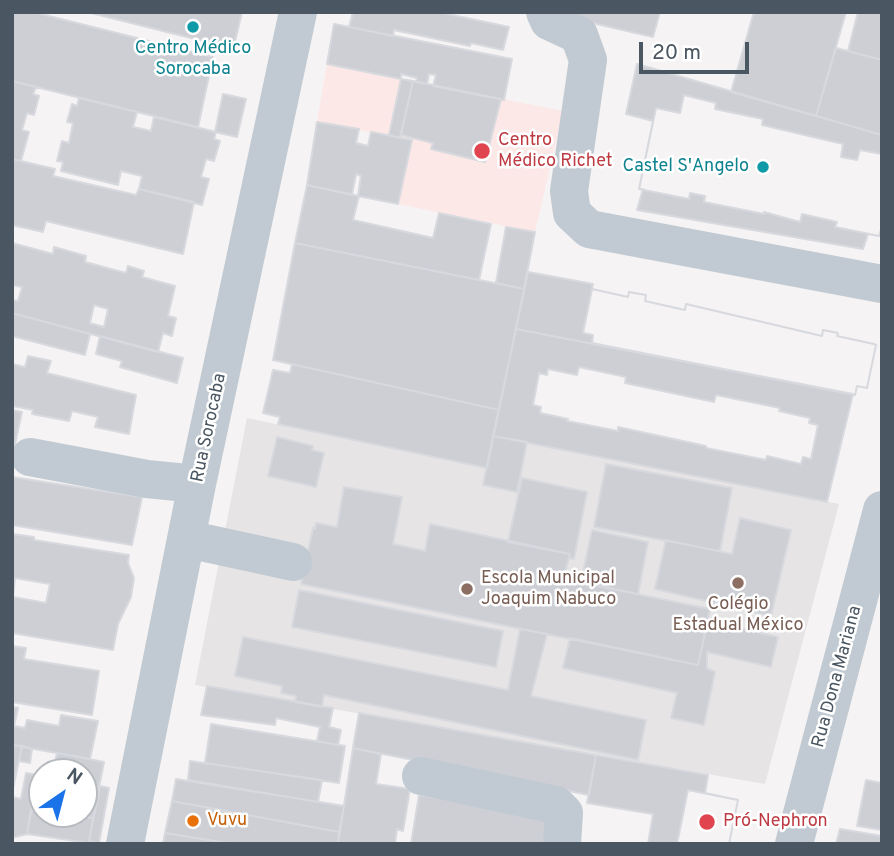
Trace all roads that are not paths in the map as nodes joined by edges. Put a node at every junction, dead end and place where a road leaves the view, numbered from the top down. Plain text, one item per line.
1 (298, 12) edge
2 (545, 12) edge
3 (882, 284) edge
4 (30, 457) dead end
5 (197, 484) junction
6 (882, 510) edge
7 (187, 539) junction
8 (293, 562) dead end
9 (869, 612) edge
10 (421, 776) dead end
11 (125, 844) edge
12 (562, 844) edge
13 (794, 844) edge

1 - 5 street, Rua Sorocaba
2 - 3 street
4 - 5 street
5 - 7 street, Rua Sorocaba
6 - 9 street, Rua Dona Mariana
7 - 8 street
7 - 11 street, Rua Sorocaba
9 - 13 street, Rua Dona Mariana
10 - 12 street

